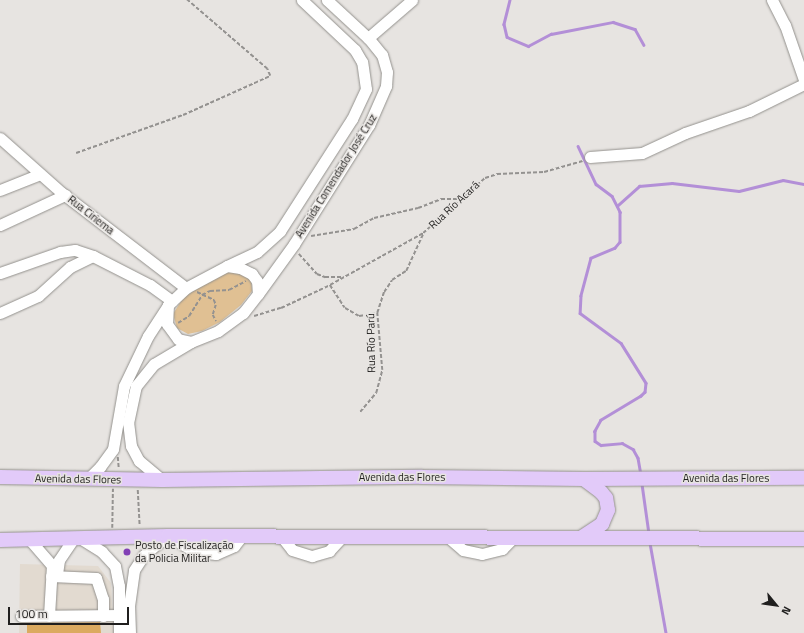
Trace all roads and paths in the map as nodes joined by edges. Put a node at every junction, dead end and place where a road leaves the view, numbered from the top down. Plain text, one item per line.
1 (188, 0) edge
2 (302, 0) edge
3 (327, 0) edge
4 (412, 0) edge
5 (772, 0) edge
6 (368, 38) junction
7 (804, 80) edge
8 (804, 84) edge
9 (0, 138) edge
10 (76, 154) dead end
11 (590, 157) dead end
12 (574, 164) dead end
13 (40, 174) junction
14 (0, 190) edge
15 (65, 196) junction
16 (462, 199) junction
17 (0, 225) edge
18 (423, 233) junction
19 (296, 241) junction
20 (93, 256) junction
21 (227, 266) junction
22 (0, 273) edge
23 (255, 276) junction
24 (342, 276) junction
25 (330, 285) junction
26 (188, 286) junction
27 (258, 294) junction
28 (202, 296) junction
29 (170, 303) junction
30 (0, 313) edge
31 (377, 313) junction
32 (236, 319) junction
33 (170, 329) junction
34 (218, 331) junction
35 (192, 342) junction
36 (360, 412) dead end
37 (112, 449) junction
38 (0, 477) edge
39 (804, 478) edge
40 (88, 479) junction
41 (113, 479) junction
42 (584, 479) junction
43 (138, 480) junction
44 (162, 480) junction
45 (168, 536) junction
46 (111, 537) junction
47 (141, 537) junction
48 (282, 537) junction
49 (342, 537) junction
50 (77, 538) junction
51 (582, 538) junction
52 (29, 539) junction
53 (804, 539) edge
54 (0, 540) edge
55 (54, 576) junction
56 (119, 615) junction
57 (21, 616) dead end
58 (52, 616) junction
59 (103, 616) junction
60 (119, 633) edge
61 (130, 633) edge

1 - 10 path
2 - 21 street, Avenida Comendador José Cruz
3 - 6 street, Avenida Comendador José Cruz
4 - 6 street
5 - 7 street
6 - 19 street, Avenida Comendador José Cruz
8 - 11 street
9 - 13 street, Rua Ciriema
12 - 16 path, Rua Río Acará
13 - 14 street
13 - 15 street, Rua Ciriema
15 - 17 street
15 - 26 street, Rua Ciriema
16 - 18 path, Rua Río Acará
16 - 19 path
18 - 24 path, Rua Río Acará
18 - 31 path, Rua Río Parú
19 - 24 path, Rua Río Acará
19 - 27 street, Avenida Comendador José Cruz
20 - 22 street
20 - 29 street
20 - 30 street
21 - 23 street
21 - 26 street, Avenida Comendador José Cruz
23 - 27 street
23 - 28 path
24 - 25 path, Rua Río Acará
25 - 31 path
25 - 32 path, Rua Río Acará
26 - 28 path
26 - 29 street, Avenida Comendador José Cruz
27 - 32 street, Avenida Comendador José Cruz
28 - 33 path
28 - 34 path
29 - 33 street
29 - 37 street
31 - 36 path, Rua Río Parú
32 - 34 street, Avenida Comendador José Cruz
33 - 35 street
34 - 35 street, Avenida Comendador José Cruz
35 - 44 street
37 - 40 street
37 - 41 path
38 - 40 main road, Avenida das Flores
39 - 42 main road, Avenida das Flores
40 - 41 main road, Avenida das Flores
41 - 43 main road, Avenida das Flores
41 - 46 path
42 - 44 main road, Avenida das Flores
42 - 51 main road
43 - 44 main road, Avenida das Flores
43 - 47 path
45 - 47 main road
45 - 48 main road
45 - 61 street
46 - 47 main road
46 - 50 main road
48 - 49 main road
48 - 49 street
49 - 51 main road
50 - 52 main road
50 - 55 street
50 - 56 street
51 - 53 main road
52 - 54 main road
52 - 55 street
55 - 58 street
55 - 59 street
56 - 59 street
56 - 60 street
57 - 58 street
58 - 59 street

